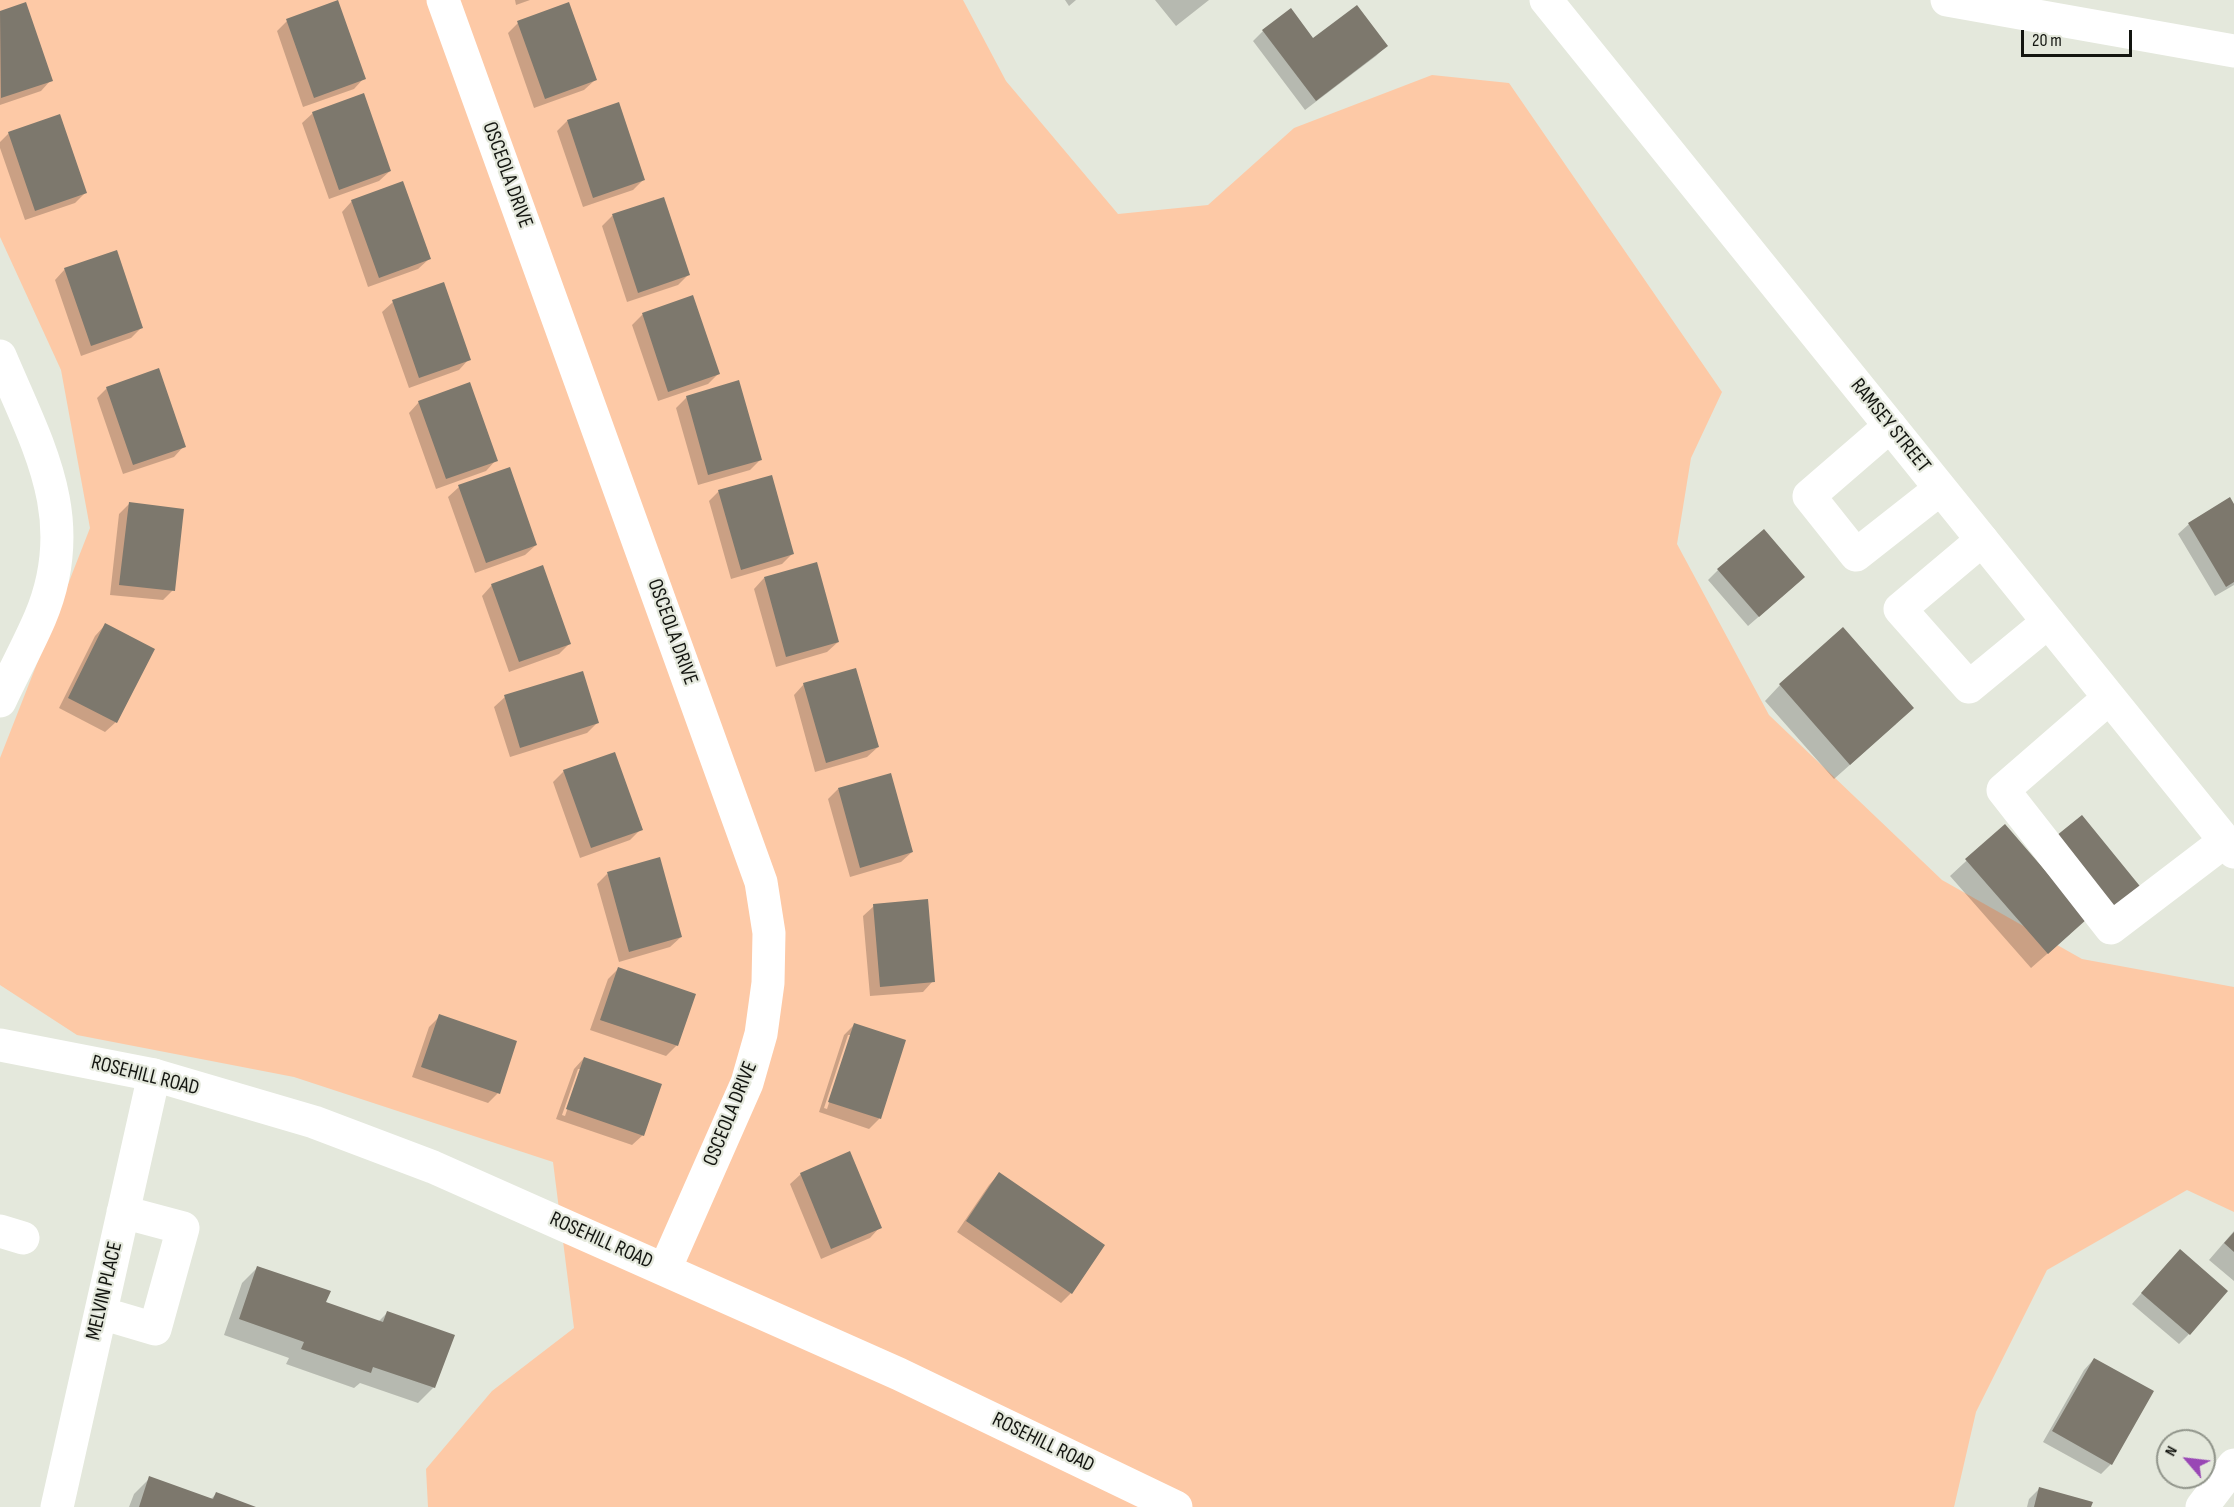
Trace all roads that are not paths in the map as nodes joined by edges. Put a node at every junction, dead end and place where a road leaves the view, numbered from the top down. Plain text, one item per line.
1 (443, 0) edge
2 (1546, 0) edge
3 (1947, 0) edge
4 (2234, 51) edge
5 (0, 356) edge
6 (1890, 426) junction
7 (1940, 489) junction
8 (1982, 540) junction
9 (2048, 622) junction
10 (2109, 698) junction
11 (0, 701) edge
12 (2230, 847) edge
13 (0, 1046) edge
14 (154, 1075) junction
15 (123, 1212) junction
16 (665, 1269) junction
17 (100, 1313) junction
18 (2234, 1465) edge
19 (57, 1507) edge
20 (1176, 1507) edge
21 (2202, 1507) edge

1 - 16 street, OSCEOLA DRIVE
2 - 6 street, RAMSEY STREET
3 - 4 street
5 - 11 street
6 - 7 street, RAMSEY STREET
6 - 7 street
7 - 8 street, RAMSEY STREET
8 - 9 street, RAMSEY STREET
8 - 9 street
9 - 10 street, RAMSEY STREET
10 - 12 street, RAMSEY STREET
10 - 12 street
13 - 14 street, ROSEHILL ROAD
14 - 15 street, MELVIN PLACE
14 - 16 street, ROSEHILL ROAD
15 - 17 street, MELVIN PLACE
15 - 17 street
16 - 20 street, ROSEHILL ROAD
17 - 19 street, MELVIN PLACE
18 - 21 street

